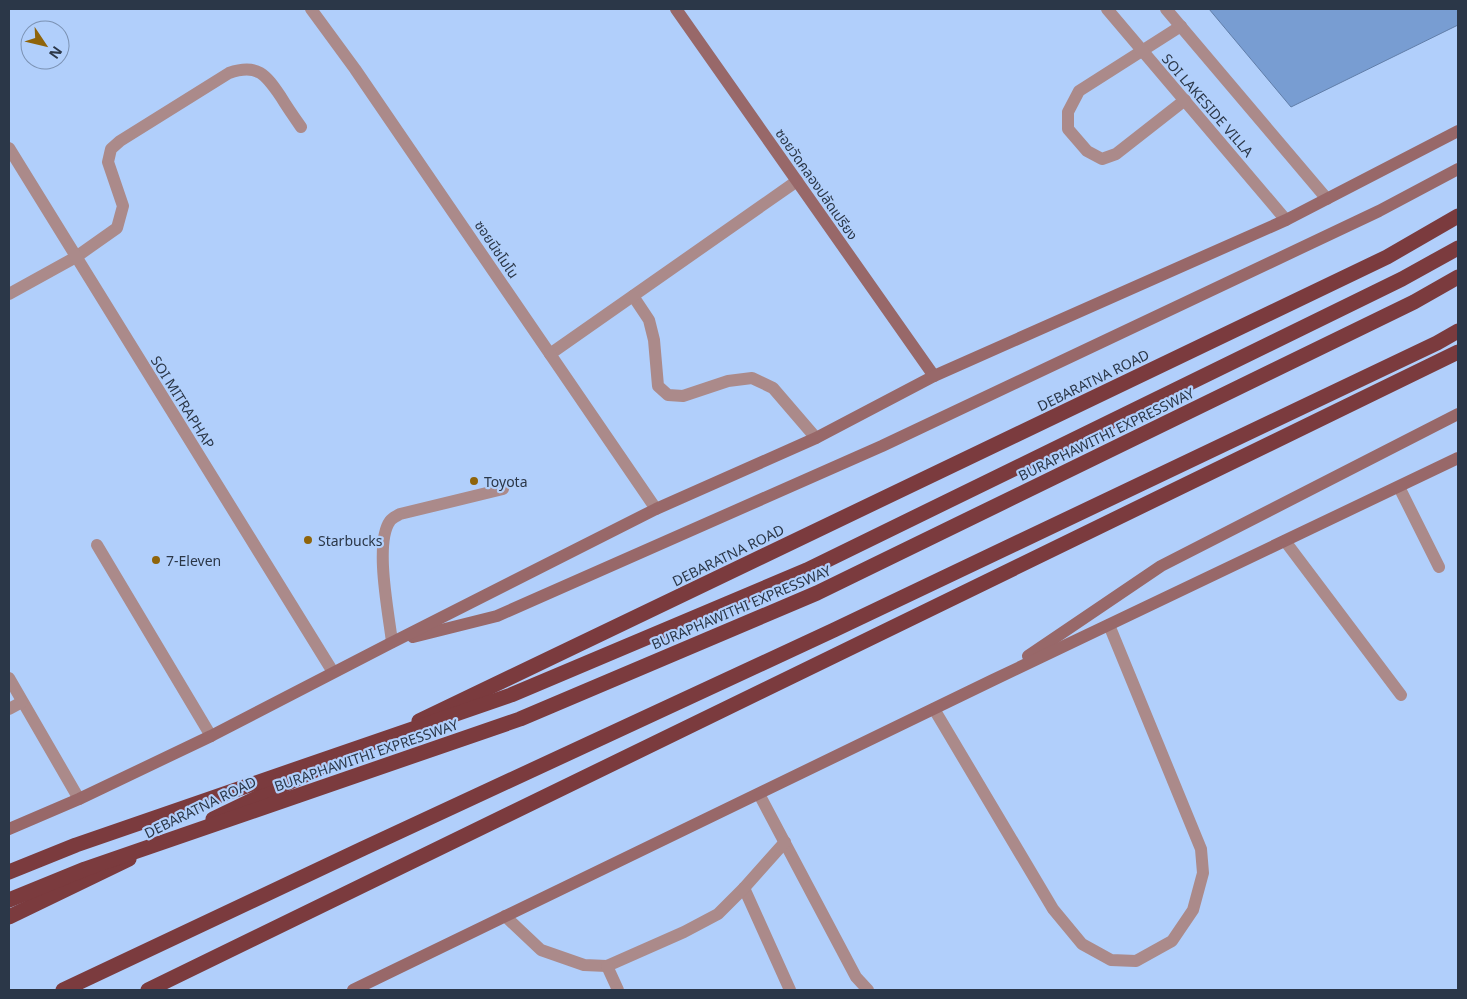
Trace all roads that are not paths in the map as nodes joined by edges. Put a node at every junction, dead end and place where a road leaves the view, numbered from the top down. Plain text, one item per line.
1 (311, 9) edge
2 (676, 9) edge
3 (1107, 9) edge
4 (1166, 9) edge
5 (1181, 26) junction
6 (1141, 50) junction
7 (1185, 100) junction
8 (301, 127) dead end
9 (1458, 132) edge
10 (9, 148) edge
11 (1458, 169) edge
12 (797, 181) junction
13 (1327, 199) junction
14 (1458, 216) edge
15 (1286, 220) junction
16 (1458, 248) edge
17 (76, 257) junction
18 (1458, 277) edge
19 (9, 294) edge
20 (633, 296) junction
21 (1458, 331) edge
22 (1458, 352) edge
23 (550, 354) junction
24 (934, 376) junction
25 (1458, 414) edge
26 (816, 438) junction
27 (1458, 458) edge
28 (1399, 486) junction
29 (503, 489) dead end
30 (656, 509) junction
31 (1285, 541) junction
32 (97, 545) dead end
33 (1439, 567) dead end
34 (1109, 625) junction
35 (390, 643) junction
36 (333, 672) junction
37 (9, 678) edge
38 (993, 680) junction
39 (1400, 695) dead end
40 (22, 702) junction
41 (9, 709) edge
42 (934, 709) junction
43 (211, 736) junction
44 (759, 794) junction
45 (79, 799) junction
46 (9, 830) edge
47 (785, 842) junction
48 (9, 872) edge
49 (744, 888) junction
50 (9, 900) edge
51 (505, 916) junction
52 (9, 917) edge
53 (607, 966) junction
54 (368, 987) edge
55 (63, 990) edge
56 (148, 990) edge
57 (353, 990) edge
58 (618, 990) edge
59 (790, 990) edge
60 (868, 990) edge

1 - 23 street, ซอยนีชโมโน
2 - 12 main road, ซอยวัดคลองปลัดเปรียง
3 - 6 street, SOI LAKESIDE VILLA
4 - 5 street
5 - 6 street
5 - 13 street
6 - 7 street, SOI LAKESIDE VILLA
6 - 7 street
7 - 15 street, SOI LAKESIDE VILLA
8 - 17 street
9 - 13 main road
10 - 17 street, SOI MITRAPHAP
11 - 35 main road
12 - 20 street
12 - 24 main road, ซอยวัดคลองปลัดเปรียง
13 - 15 main road
14 - 52 highway, DEBARATNA ROAD
15 - 24 main road
16 - 48 highway, bridge
17 - 19 street
17 - 36 street, SOI MITRAPHAP
18 - 50 highway, BURAPHAWITHI EXPRESSWAY, bridge
20 - 23 street
20 - 26 street
21 - 55 highway
22 - 56 highway
23 - 30 street, ซอยนีชโมโน
24 - 26 main road
25 - 38 main road
26 - 30 main road
27 - 28 main road
28 - 31 main road
28 - 33 street
29 - 35 street
30 - 35 main road
31 - 34 main road
31 - 39 street
32 - 43 street
34 - 38 main road
34 - 42 street
35 - 36 main road
36 - 43 main road
37 - 40 street
38 - 42 main road
40 - 41 street
40 - 45 street
42 - 44 main road
43 - 45 main road
44 - 47 street
44 - 51 main road
45 - 46 main road
47 - 49 street
47 - 60 street
49 - 53 street
49 - 59 street
51 - 53 street
51 - 54 main road
53 - 58 street
54 - 57 main road

